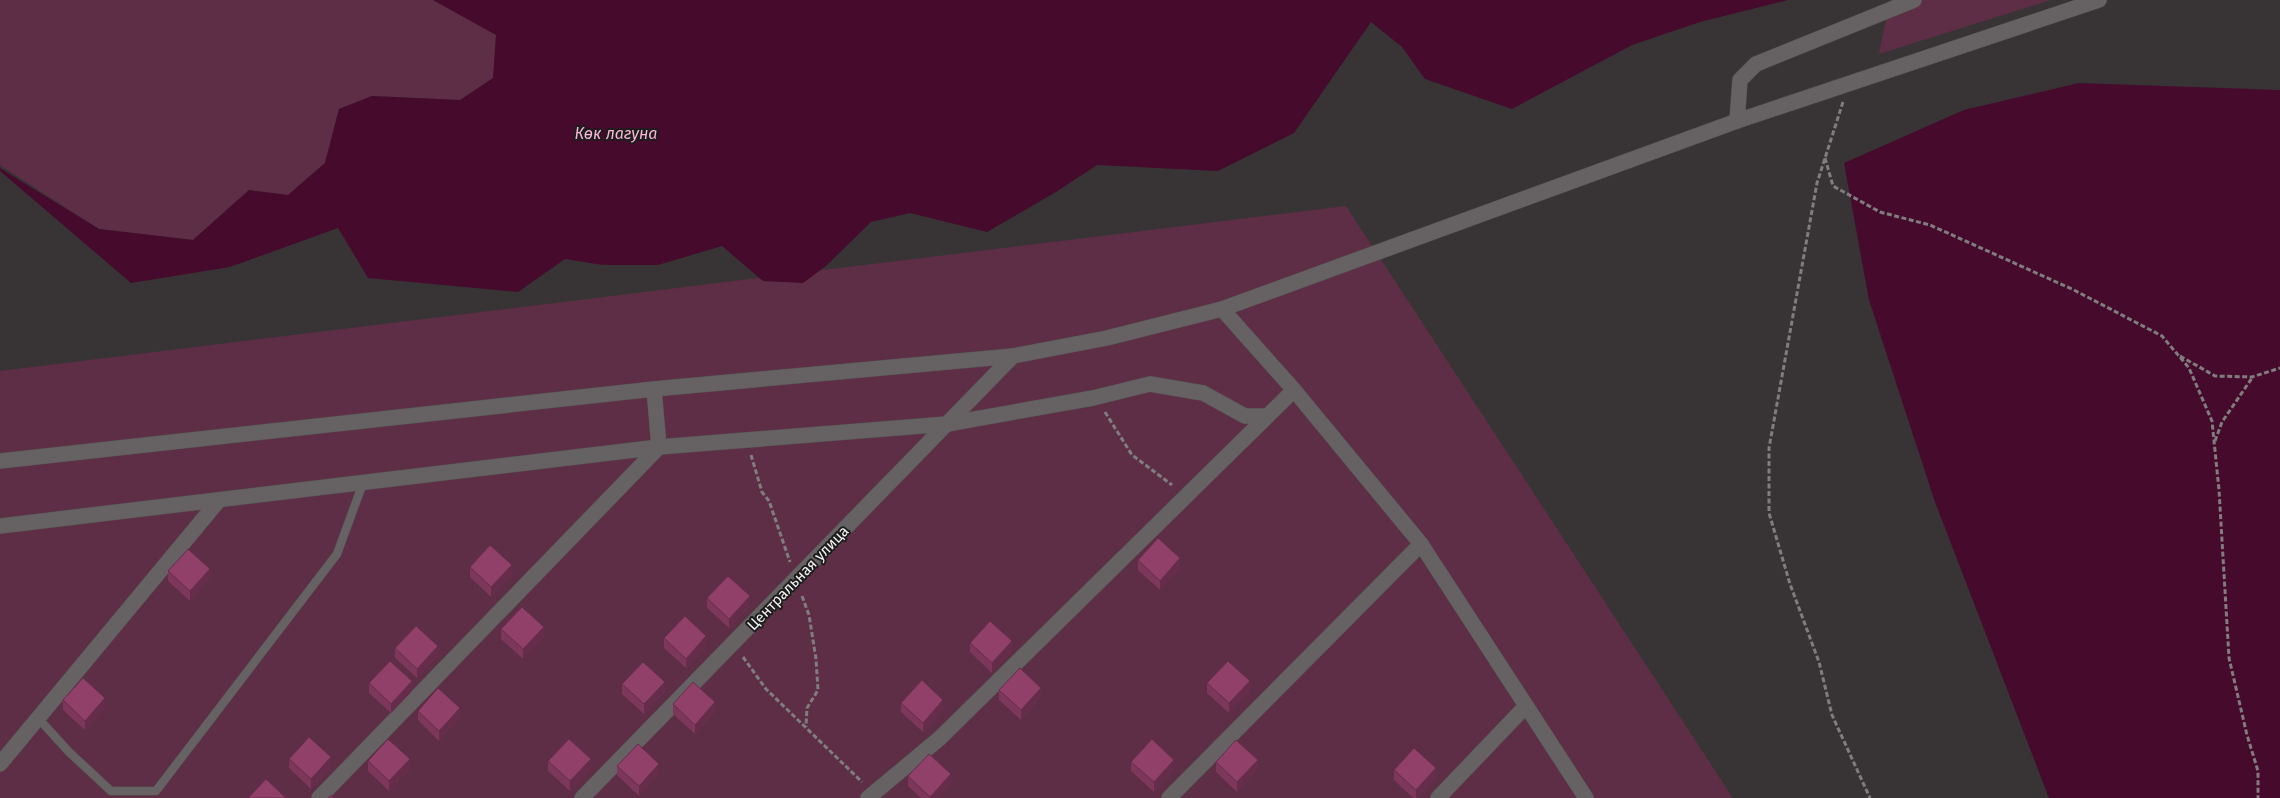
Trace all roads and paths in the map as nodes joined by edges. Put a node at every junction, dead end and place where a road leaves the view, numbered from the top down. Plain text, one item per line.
1 (1914, 0) edge
2 (2099, 0) edge
3 (1849, 84) junction
4 (1737, 121) junction
5 (1825, 158) junction
6 (1222, 309) junction
7 (2177, 354) junction
8 (1012, 356) junction
9 (2280, 368) edge
10 (2252, 377) junction
11 (654, 389) junction
12 (1294, 390) junction
13 (1093, 398) junction
14 (1265, 416) junction
15 (947, 424) junction
16 (2214, 443) junction
17 (659, 448) junction
18 (0, 461) edge
19 (363, 483) junction
20 (1185, 495) junction
21 (219, 500) junction
22 (0, 526) edge
23 (1421, 544) junction
24 (734, 644) junction
25 (1526, 706) junction
26 (38, 718) junction
27 (0, 764) edge
28 (871, 796) edge
29 (319, 798) edge
30 (582, 798) edge
31 (1169, 798) edge
32 (1438, 798) edge
33 (1586, 798) edge
34 (1870, 798) edge
35 (2258, 798) edge

1 - 4 street
2 - 3 street
3 - 4 street
3 - 5 path
4 - 6 street
5 - 7 path
5 - 34 path
6 - 8 street
6 - 12 street
7 - 10 path
7 - 16 path
8 - 11 street
8 - 15 street, Центральная улица
9 - 10 path
10 - 16 path
11 - 17 street
11 - 18 street
12 - 14 street
12 - 23 street
13 - 14 street
13 - 15 street
13 - 20 path
14 - 20 street
15 - 17 street
15 - 24 street, Центральная улица
16 - 35 path
17 - 19 street
17 - 29 street
19 - 21 street
19 - 26 lane
20 - 28 street
21 - 22 street
21 - 26 street
23 - 25 street
23 - 31 street
24 - 28 path
24 - 30 street, Центральная улица
25 - 32 street
25 - 33 street
26 - 27 street

